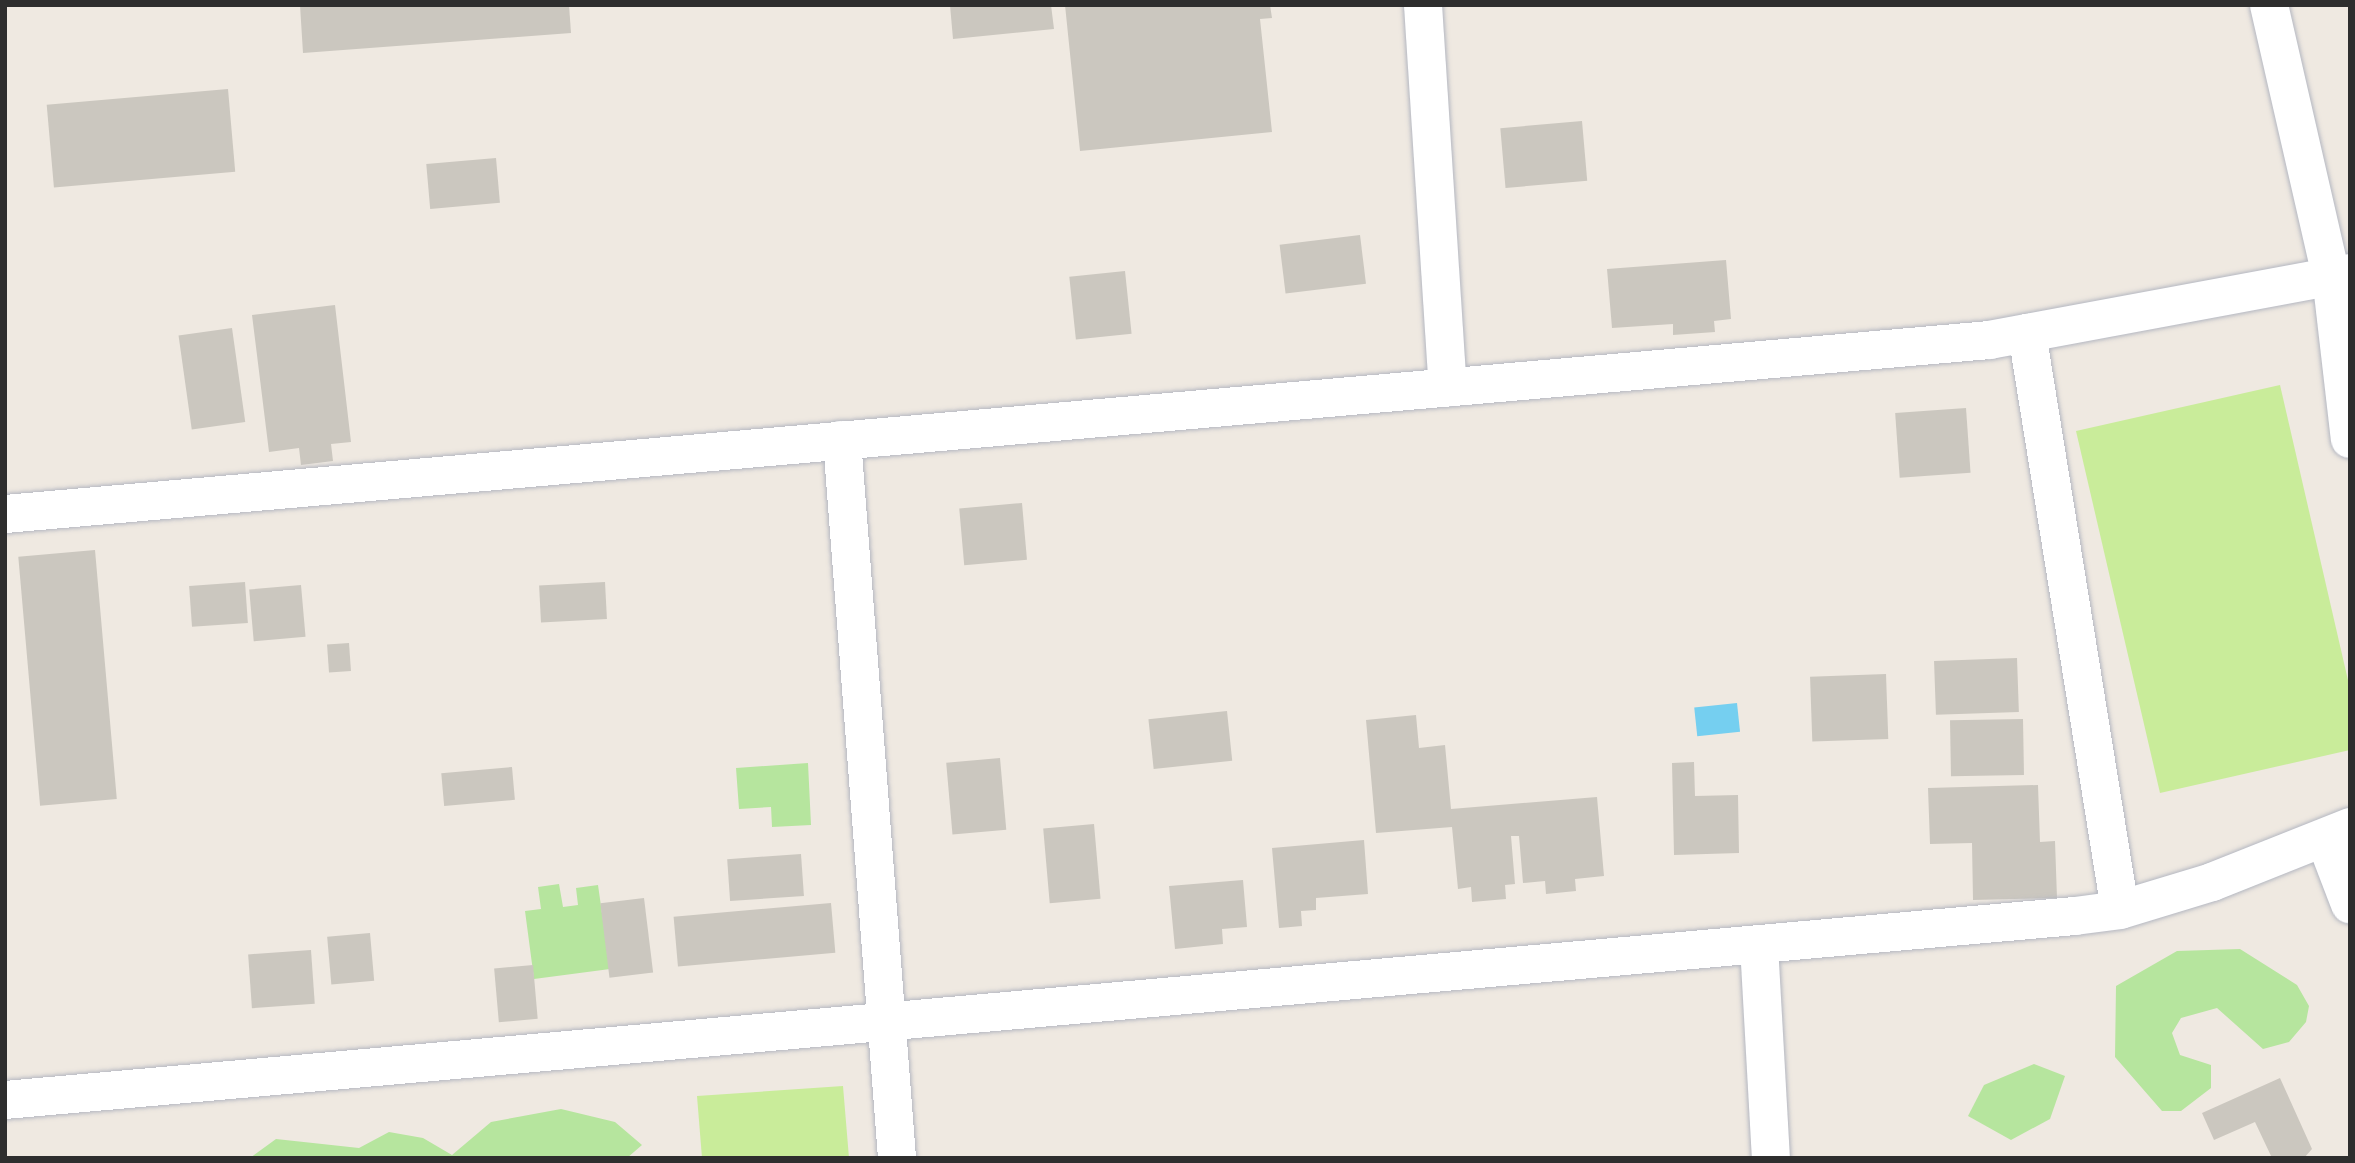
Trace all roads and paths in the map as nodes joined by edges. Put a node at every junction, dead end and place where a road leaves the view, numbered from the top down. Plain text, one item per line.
1 (1423, 5) edge
2 (2269, 5) edge
3 (2340, 274) edge
4 (2027, 333) junction
5 (1448, 387) junction
6 (2350, 439) edge
7 (842, 440) junction
8 (5, 514) edge
9 (2337, 833) edge
10 (2350, 904) edge
11 (2120, 910) junction
12 (1759, 945) junction
13 (887, 1022) junction
14 (5, 1100) edge
15 (897, 1158) edge
16 (1771, 1158) edge

1 - 5 street
2 - 3 street
3 - 4 street
3 - 6 street
4 - 5 street
4 - 11 street
5 - 7 street
7 - 8 street
7 - 13 street
9 - 10 street
9 - 11 street
11 - 12 street
12 - 13 street
12 - 16 street
13 - 14 street
13 - 15 street

